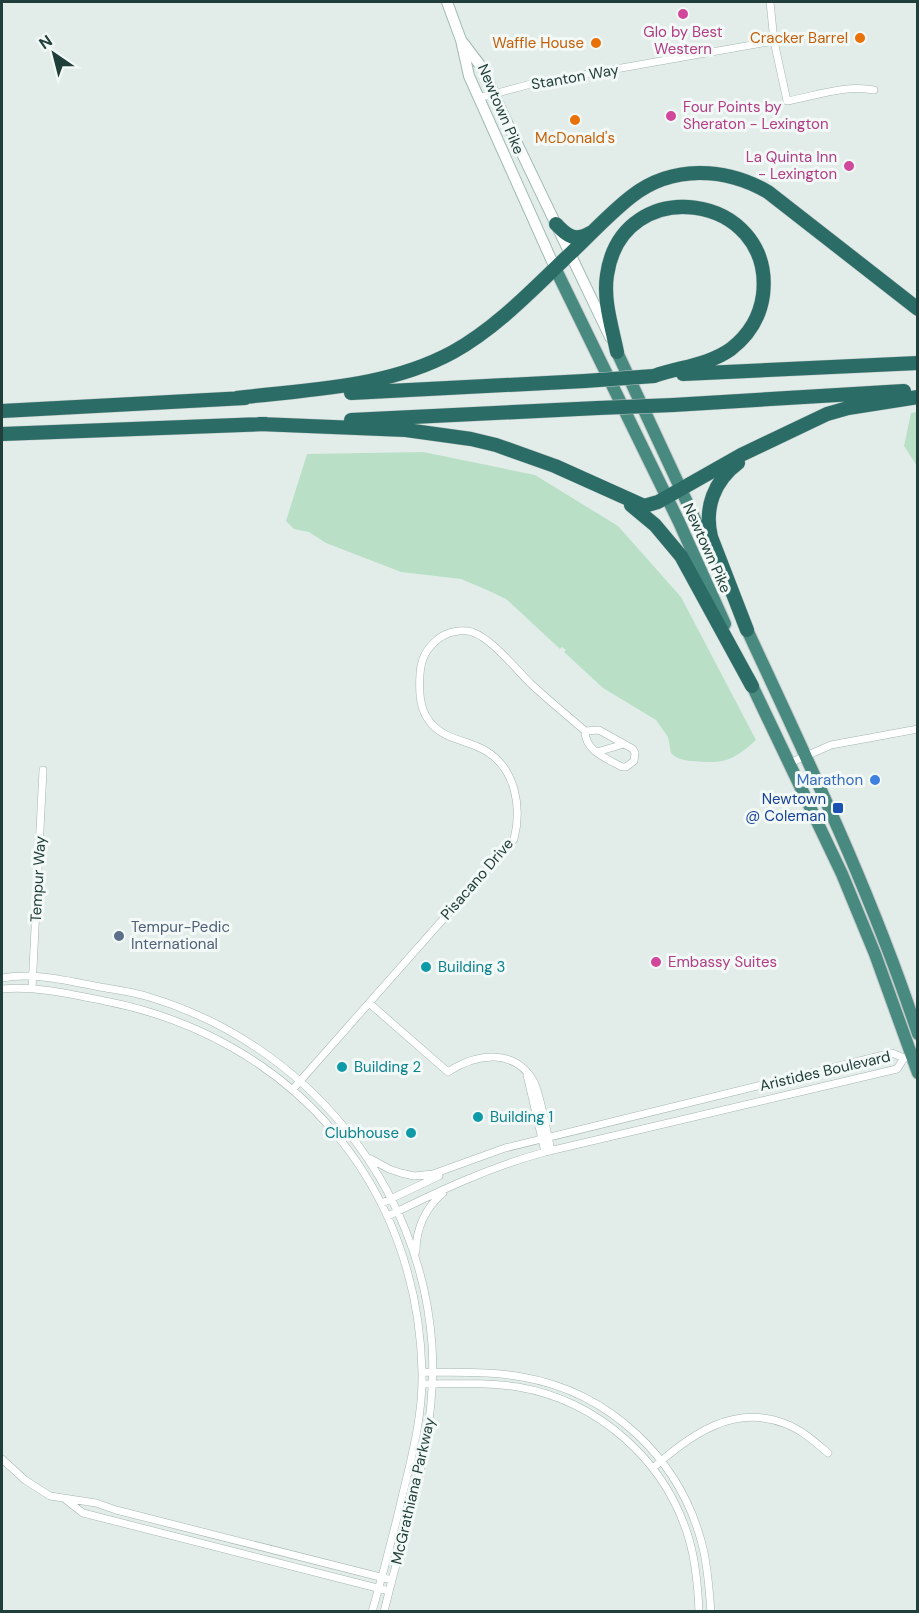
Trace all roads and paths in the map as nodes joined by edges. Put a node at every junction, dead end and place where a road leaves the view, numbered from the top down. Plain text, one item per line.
1 (447, 2) edge
2 (771, 2) edge
3 (461, 40) junction
4 (774, 41) junction
5 (874, 90) dead end
6 (493, 93) junction
7 (478, 98) junction
8 (556, 224) junction
9 (595, 230) junction
10 (570, 254) junction
11 (555, 268) junction
12 (918, 309) edge
13 (616, 352) junction
14 (918, 363) edge
15 (654, 376) junction
16 (918, 390) edge
17 (918, 397) edge
18 (237, 398) junction
19 (2, 411) edge
20 (259, 424) junction
21 (2, 434) edge
22 (764, 444) junction
23 (681, 489) junction
24 (622, 497) junction
25 (667, 497) junction
26 (747, 630) junction
27 (752, 686) junction
28 (918, 729) edge
29 (585, 731) junction
30 (624, 744) junction
31 (597, 752) junction
32 (805, 755) junction
33 (790, 762) junction
34 (43, 770) dead end
35 (33, 976) junction
36 (2, 978) edge
37 (32, 988) junction
38 (2, 989) edge
39 (369, 1003) junction
40 (207, 1019) junction
41 (201, 1031) junction
42 (918, 1034) edge
43 (911, 1057) edge
44 (918, 1073) edge
45 (301, 1081) junction
46 (293, 1089) junction
47 (545, 1138) junction
48 (548, 1152) junction
49 (365, 1153) junction
50 (468, 1162) junction
51 (458, 1183) junction
52 (392, 1198) junction
53 (382, 1203) junction
54 (398, 1211) junction
55 (388, 1216) junction
56 (416, 1260) junction
57 (422, 1372) junction
58 (433, 1372) junction
59 (422, 1384) junction
60 (433, 1384) junction
61 (828, 1453) dead end
62 (2, 1459) edge
63 (662, 1461) junction
64 (653, 1468) junction
65 (65, 1499) junction
66 (381, 1577) junction
67 (392, 1580) junction
68 (378, 1588) junction
69 (389, 1591) junction
70 (372, 1611) edge
71 (384, 1611) edge
72 (699, 1611) edge
73 (711, 1611) edge

1 - 3 main road, Newtown Pike
2 - 4 street
3 - 6 main road, Newtown Pike
3 - 7 main road, Newtown Pike
4 - 5 street
4 - 6 street, Stanton Way
6 - 7 street, Stanton Way
6 - 8 main road, Newtown Pike
7 - 11 main road, Newtown Pike
8 - 9 highway
8 - 10 main road, Newtown Pike
9 - 10 highway
9 - 12 highway
10 - 11 highway
10 - 13 main road, Newtown Pike
11 - 18 highway
11 - 25 highway, Newtown Pike
13 - 15 highway
13 - 23 highway, Newtown Pike
14 - 15 highway
15 - 18 highway, bridge
16 - 20 highway, bridge
17 - 22 highway
18 - 19 highway
20 - 21 highway
20 - 24 highway
22 - 23 highway
22 - 26 highway
23 - 25 highway
23 - 26 highway, Newtown Pike
24 - 25 highway
24 - 27 highway
25 - 27 highway, Newtown Pike
26 - 32 highway, Newtown Pike
27 - 33 highway, Newtown Pike
28 - 32 street
29 - 30 street
29 - 31 street
29 - 39 street, Pisacano Drive
30 - 31 street
30 - 31 street
32 - 33 street
32 - 42 highway, Newtown Pike
33 - 43 highway, Newtown Pike
34 - 35 street, Tempur Way
35 - 36 street, McGrathiana Parkway
35 - 37 street, Tempur Way
35 - 40 street, McGrathiana Parkway
37 - 38 street, McGrathiana Parkway
37 - 41 street, McGrathiana Parkway
39 - 45 street, Pisacano Drive
39 - 47 street
40 - 41 street
40 - 45 street, McGrathiana Parkway
41 - 46 street, McGrathiana Parkway
43 - 44 highway, Newtown Pike
43 - 47 street, Aristides Boulevard
43 - 48 street, Aristides Boulevard
45 - 46 street, Pisacano Drive
45 - 49 street, McGrathiana Parkway
46 - 53 street, McGrathiana Parkway
47 - 48 street
47 - 50 street, Aristides Boulevard
48 - 51 street, Aristides Boulevard
49 - 50 street, Aristides Boulevard
49 - 52 street, McGrathiana Parkway
50 - 52 street, Aristides Boulevard
51 - 54 street, Aristides Boulevard
51 - 56 street, Aristides Boulevard
52 - 53 street, Aristides Boulevard
52 - 54 street, McGrathiana Parkway
53 - 55 street, McGrathiana Parkway
54 - 55 street, Aristides Boulevard
54 - 56 street, McGrathiana Parkway
55 - 57 street, McGrathiana Parkway
56 - 58 street, McGrathiana Parkway
57 - 58 street
57 - 59 street, McGrathiana Parkway
58 - 60 street, McGrathiana Parkway
58 - 63 street
59 - 60 street
59 - 66 street, McGrathiana Parkway
60 - 64 street
60 - 67 street, McGrathiana Parkway
61 - 63 street
62 - 65 street, McGrathiana Parkway
63 - 64 street
63 - 73 street
64 - 72 street
65 - 66 street, McGrathiana Parkway
65 - 68 street, McGrathiana Parkway
66 - 67 street, McGrathiana Parkway
66 - 68 street, McGrathiana Parkway
67 - 69 street, McGrathiana Parkway
68 - 69 street, McGrathiana Parkway
68 - 70 street, McGrathiana Parkway
69 - 71 street, McGrathiana Parkway

